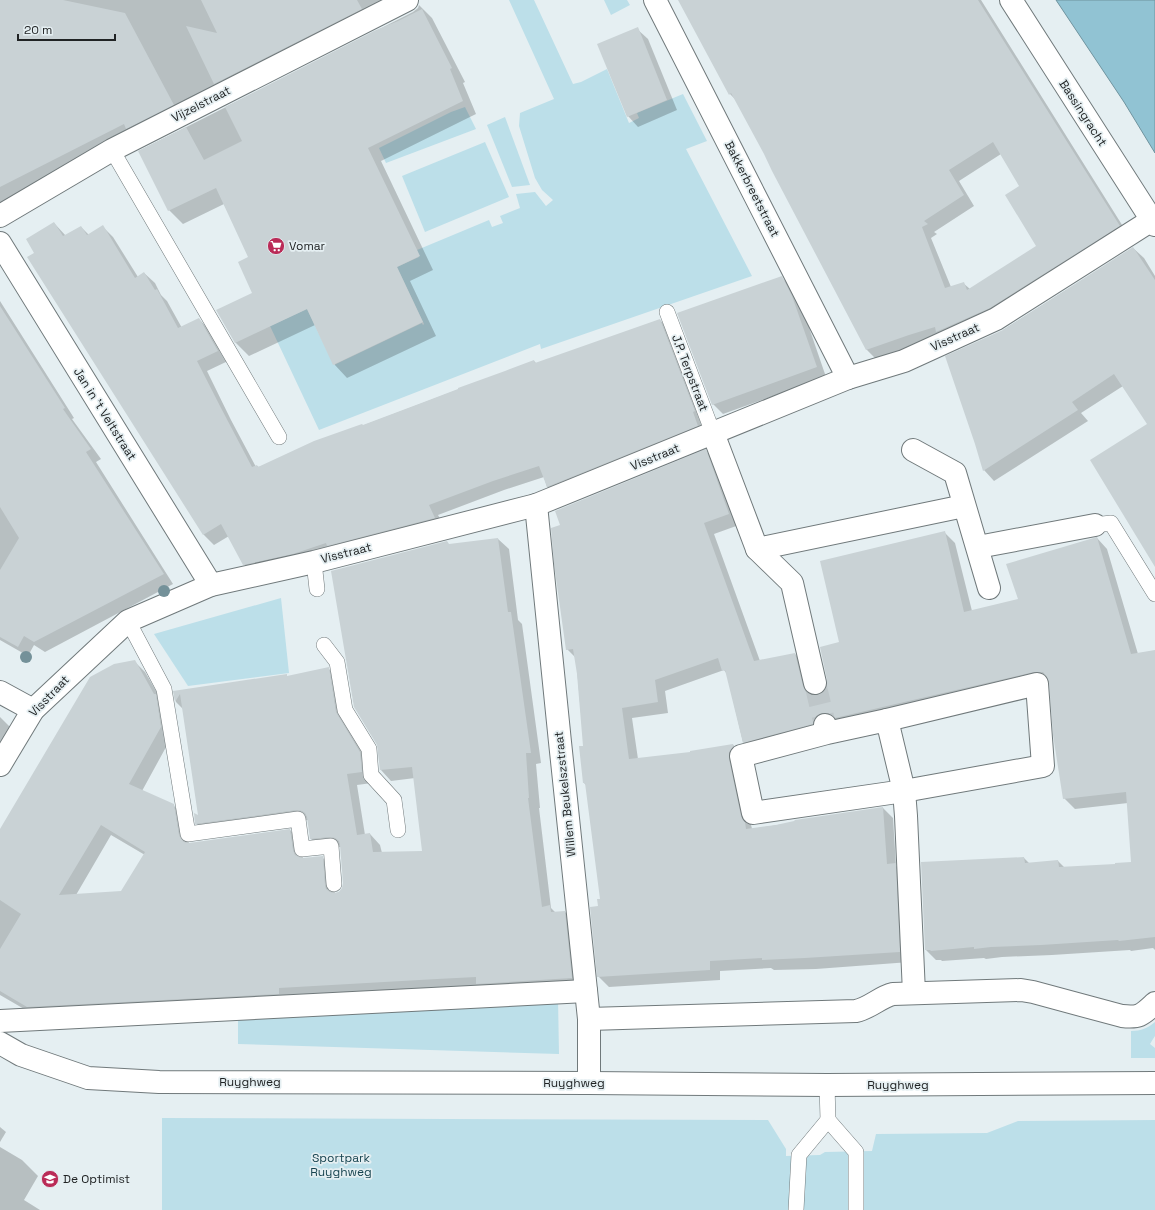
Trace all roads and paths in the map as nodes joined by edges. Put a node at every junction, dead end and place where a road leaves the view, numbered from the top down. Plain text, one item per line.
1 (407, 0) edge
2 (655, 0) edge
3 (1011, 0) edge
4 (112, 150) junction
5 (0, 216) edge
6 (1153, 223) edge
7 (0, 243) edge
8 (667, 312) dead end
9 (848, 378) junction
10 (713, 433) junction
11 (279, 437) dead end
12 (912, 450) dead end
13 (536, 505) junction
14 (964, 506) junction
15 (1103, 524) joint
16 (978, 548) junction
17 (757, 549) junction
18 (314, 562) junction
19 (211, 585) junction
20 (989, 588) dead end
21 (317, 589) dead end
22 (1155, 594) edge
23 (128, 621) junction
24 (324, 645) dead end
25 (815, 682) tunnel mouth
26 (0, 692) edge
27 (33, 710) junction
28 (887, 720) junction
29 (0, 765) edge
30 (904, 791) junction
31 (398, 830) dead end
32 (334, 884) dead end
33 (586, 991) junction
34 (914, 993) junction
35 (1155, 1003) edge
36 (589, 1019) junction
37 (0, 1021) edge
38 (0, 1043) edge
39 (1155, 1082) edge
40 (589, 1083) junction
41 (827, 1085) junction
42 (828, 1120) junction
43 (796, 1210) edge
44 (856, 1210) edge

1 - 4 street, Vijzelstraat
2 - 9 street, Bakkerbreetstraat
3 - 6 street, Bassingracht
4 - 5 street, Vijzelstraat
4 - 11 lane
6 - 9 street, Visstraat
7 - 19 street, Jan in 't Veltstraat
8 - 10 lane, J.P. Terpstraat
9 - 10 street, Visstraat
10 - 13 street, Visstraat
10 - 17 street
12 - 14 street
13 - 18 street, Visstraat
13 - 33 street, Willem Beukelszstraat
14 - 16 street
14 - 17 street
15 - 16 street
15 - 22 lane
16 - 20 street
17 - 25 street
18 - 19 street, Visstraat
18 - 21 lane
19 - 23 street, Visstraat
23 - 27 street, Visstraat
23 - 32 lane
24 - 31 lane
26 - 27 street
27 - 29 street, Visstraat
28 - 30 street
28 - 30 street
28 - 30 street
30 - 34 street
33 - 36 street, Willem Beukelszstraat
33 - 37 street
34 - 35 street
34 - 36 street
36 - 40 street, Willem Beukelszstraat
38 - 40 street, Ruyghweg
39 - 41 street, Ruyghweg
40 - 41 street, Ruyghweg
41 - 42 lane
42 - 43 lane
42 - 44 lane

